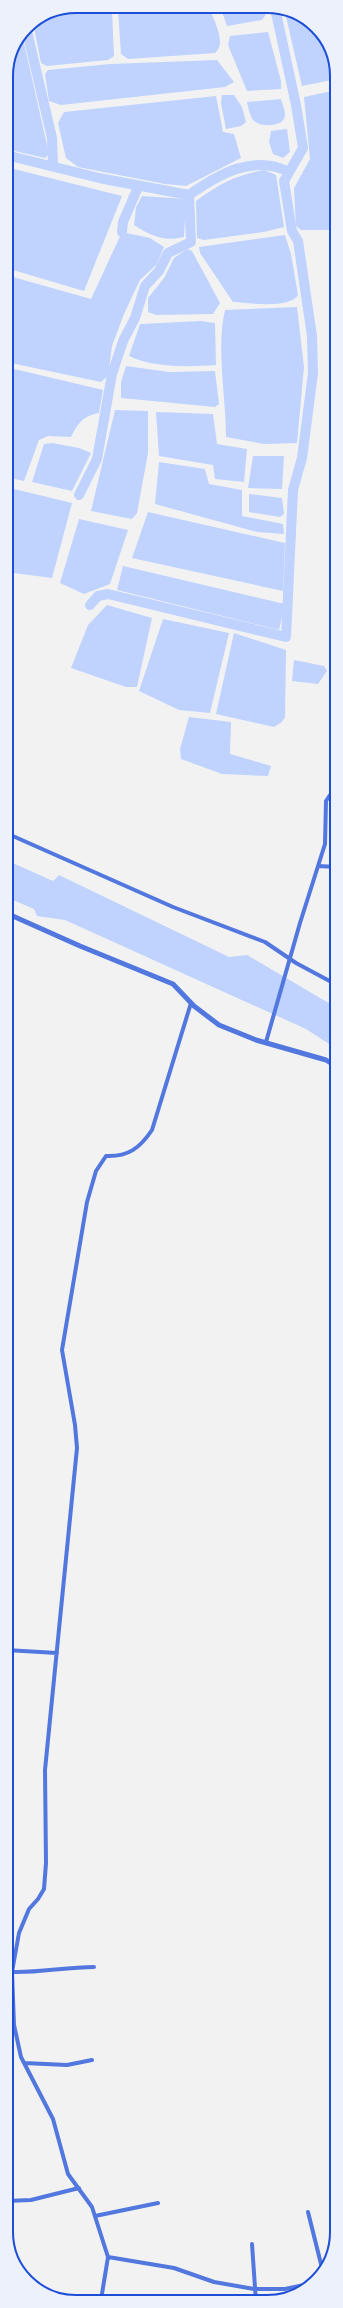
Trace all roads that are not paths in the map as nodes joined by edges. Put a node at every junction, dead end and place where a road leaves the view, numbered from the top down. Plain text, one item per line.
1 (330, 795) edge
2 (13, 836) edge
3 (318, 866) junction
4 (330, 867) edge
5 (13, 916) edge
6 (291, 960) junction
7 (330, 981) edge
8 (191, 1003) junction
9 (266, 1042) junction
10 (330, 1063) edge
11 (13, 1650) edge
12 (57, 1653) junction
13 (13, 1966) edge
14 (94, 1967) dead end
15 (13, 1972) edge
16 (13, 1998) edge
17 (92, 2060) dead end
18 (24, 2063) junction
19 (79, 2188) junction
20 (13, 2200) edge
21 (158, 2203) dead end
22 (308, 2212) dead end
23 (95, 2216) junction
24 (252, 2244) dead end
25 (108, 2257) junction
26 (321, 2264) edge
27 (298, 2286) edge
28 (254, 2289) junction
29 (101, 2295) edge
30 (255, 2295) edge

1 - 3 street
2 - 6 street
3 - 4 street
3 - 6 street
5 - 8 street
6 - 7 street
6 - 9 street
8 - 9 street
8 - 12 street
9 - 10 street
11 - 12 street
12 - 13 street
14 - 15 street
16 - 18 street
17 - 18 street
18 - 19 street
19 - 20 street
19 - 23 street
21 - 23 street
22 - 26 street
23 - 25 street
24 - 28 street
25 - 28 street
25 - 29 street
27 - 28 street
28 - 30 street

